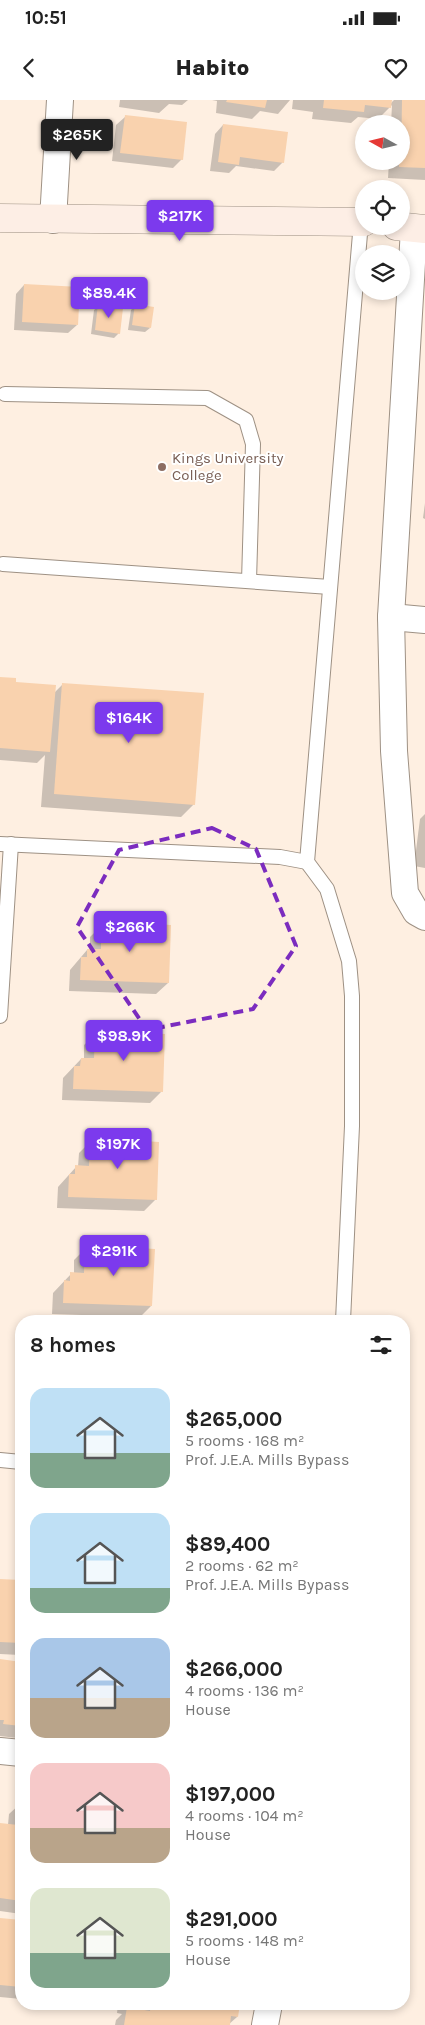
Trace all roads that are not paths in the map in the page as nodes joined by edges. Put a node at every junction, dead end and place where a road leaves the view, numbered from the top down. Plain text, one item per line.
1 (60, 100) edge
2 (0, 218) edge
3 (53, 220) junction
4 (355, 222) edge
5 (412, 228) edge
6 (361, 235) edge
7 (5, 394) dead end
8 (2, 564) dead end
9 (249, 581) junction
10 (330, 587) junction
11 (391, 617) junction
12 (425, 620) edge
13 (6, 844) edge
14 (307, 862) junction
15 (425, 917) edge
16 (0, 1016) edge
17 (343, 1315) edge
18 (0, 1460) edge
19 (15, 1461) edge
20 (0, 1751) edge
21 (15, 1752) edge
22 (268, 2010) edge
23 (265, 2025) edge

1 - 3 street
2 - 3 street
3 - 4 street
5 - 11 street
6 - 10 lane
7 - 9 lane
8 - 9 lane
9 - 10 lane
10 - 14 lane
11 - 12 street
11 - 15 street
13 - 14 lane
13 - 16 lane
14 - 17 lane
18 - 19 lane
20 - 21 street
22 - 23 street

